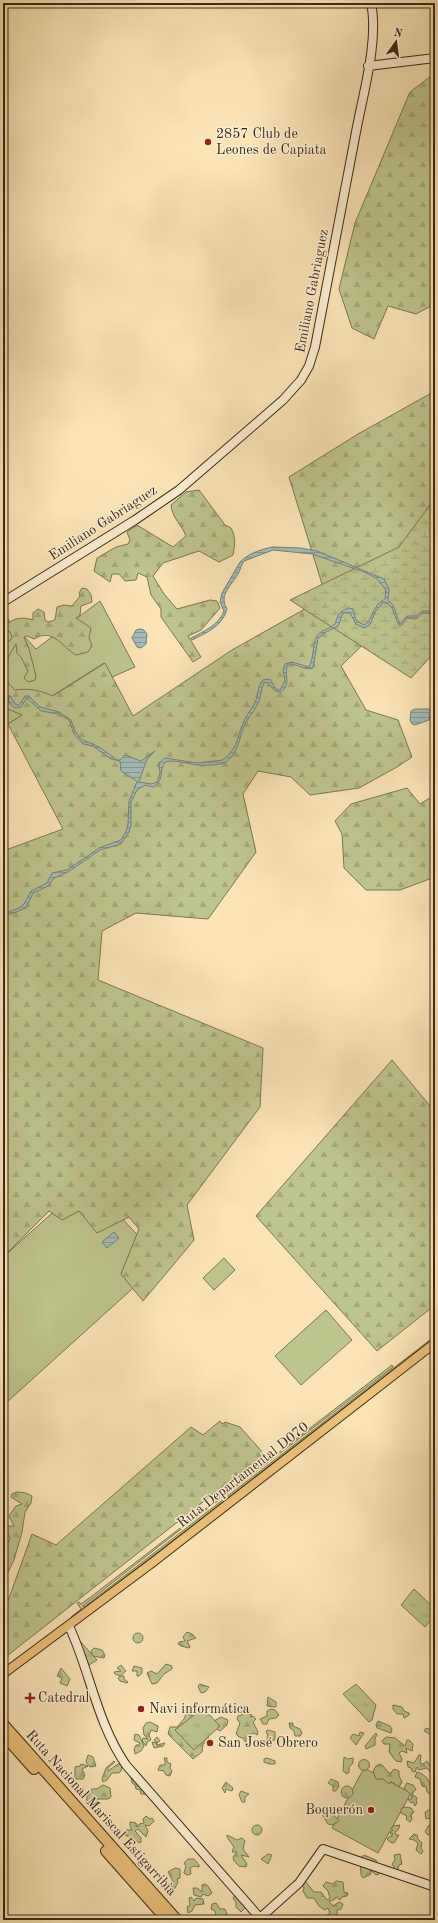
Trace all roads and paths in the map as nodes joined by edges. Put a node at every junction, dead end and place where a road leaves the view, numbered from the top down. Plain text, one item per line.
1 (371, 3) edge
2 (435, 58) edge
3 (368, 66) junction
4 (3, 602) edge
5 (435, 1343) edge
6 (67, 1627) junction
7 (3, 1674) edge
8 (3, 1679) edge
9 (3, 1724) edge
10 (3, 1734) edge
11 (435, 1887) edge
12 (167, 1920) edge
13 (177, 1920) edge

1 - 3 main road, Emiliano Gabriaguez
2 - 3 main road
3 - 4 main road, Emiliano Gabriaguez
5 - 6 main road, Ruta Departamental D070
6 - 7 main road, Ruta Departamental D070
6 - 8 main road, Ruta Departamental D070
6 - 11 main road
9 - 13 highway, Ruta Nacional Mariscal Estigarribia
10 - 12 highway, Ruta Nacional Mariscal Estigarribia

